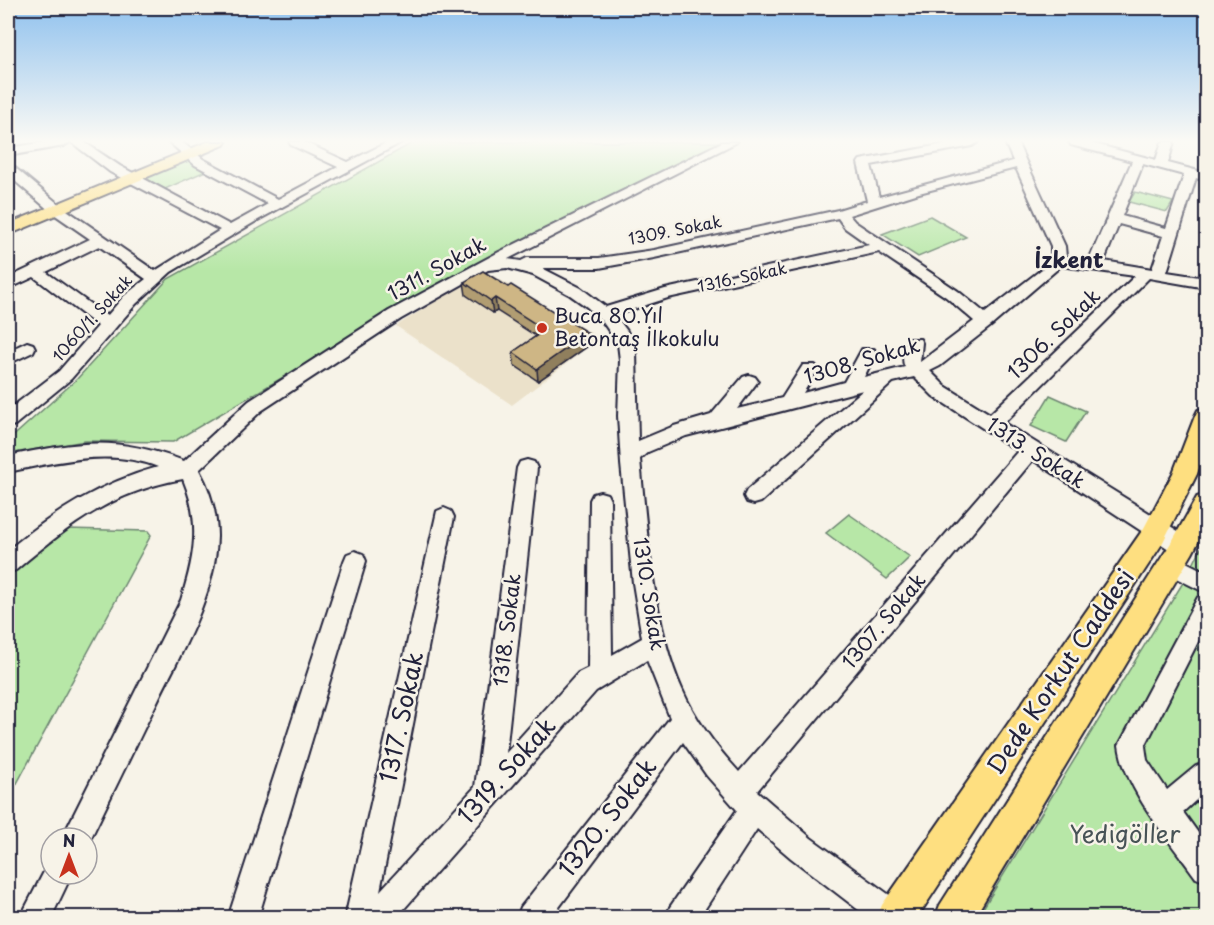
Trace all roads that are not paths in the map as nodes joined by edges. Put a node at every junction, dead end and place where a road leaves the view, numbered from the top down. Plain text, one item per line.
1 (28, 185) edge
2 (110, 185) edge
3 (149, 185) edge
4 (243, 185) edge
5 (314, 185) edge
6 (645, 185) edge
7 (870, 185) edge
8 (940, 185) edge
9 (1031, 185) edge
10 (1127, 185) edge
11 (1187, 185) edge
12 (874, 203) junction
13 (278, 204) junction
14 (56, 208) junction
15 (841, 213) junction
16 (1114, 218) junction
17 (8, 230) edge
18 (230, 230) junction
19 (1172, 234) junction
20 (100, 240) junction
21 (881, 247) junction
22 (1057, 261) junction
23 (506, 263) junction
24 (1095, 264) junction
25 (484, 266) junction
26 (35, 271) junction
27 (1152, 274) junction
28 (155, 278) junction
29 (1206, 283) edge
30 (8, 285) edge
31 (604, 313) junction
32 (985, 322) junction
33 (108, 325) junction
34 (914, 343) dead end
35 (27, 348) dead end
36 (868, 353) dead end
37 (8, 358) edge
38 (809, 369) dead end
39 (918, 370) junction
40 (890, 376) junction
41 (749, 381) dead end
42 (850, 387) junction
43 (788, 403) junction
44 (1206, 416) edge
45 (8, 420) edge
46 (717, 421) junction
47 (991, 425) junction
48 (1030, 450) junction
49 (630, 456) junction
50 (8, 464) edge
51 (527, 468) dead end
52 (187, 470) junction
53 (754, 496) dead end
54 (600, 500) dead end
55 (1206, 504) edge
56 (444, 517) dead end
57 (1156, 530) junction
58 (1177, 556) junction
59 (355, 561) dead end
60 (8, 563) edge
61 (1206, 583) edge
62 (1206, 604) edge
63 (655, 644) junction
64 (600, 674) junction
65 (685, 719) junction
66 (1205, 775) edge
67 (488, 792) junction
68 (746, 800) junction
69 (1163, 807) junction
70 (82, 826) edge
71 (1206, 868) edge
72 (51, 886) edge
73 (35, 918) edge
74 (243, 918) edge
75 (360, 918) edge
76 (375, 918) edge
77 (532, 918) edge
78 (681, 918) edge
79 (895, 918) edge
80 (953, 918) edge

1 - 14 street
2 - 14 main road
3 - 18 street
4 - 13 street
5 - 13 street, 1060/1. Sokak
6 - 25 street, 1311. Sokak
7 - 12 street
8 - 12 street, 1309. Sokak
9 - 22 street
10 - 16 street
11 - 19 street, 1306. Sokak
12 - 15 street, 1309. Sokak
13 - 18 street, 1060/1. Sokak
14 - 17 main road
14 - 20 street
15 - 21 street
15 - 23 street, 1309. Sokak
16 - 19 street
16 - 24 street
18 - 28 street, 1060/1. Sokak
19 - 27 street, 1306. Sokak
20 - 26 street
20 - 28 street
21 - 31 street, 1316. Sokak
21 - 32 street
22 - 24 street
22 - 32 street, 1308. Sokak
23 - 25 street, 1310. Sokak
23 - 31 street, 1310. Sokak
24 - 27 street
25 - 52 street, 1311. Sokak
26 - 30 street
26 - 33 street
27 - 29 street
27 - 47 street, 1306. Sokak
28 - 33 street, 1060/1. Sokak
31 - 49 street, 1310. Sokak
32 - 39 street, 1308. Sokak
33 - 45 street, 1060/1. Sokak
34 - 39 street
35 - 37 street
36 - 42 street
38 - 43 street
39 - 40 street, 1308. Sokak
39 - 47 street, 1313. Sokak
40 - 42 street, 1308. Sokak
40 - 53 street
41 - 46 street
42 - 43 street, 1308. Sokak
43 - 46 street, 1308. Sokak
44 - 57 main road, Dede Korkut Caddesi
46 - 49 street, 1308. Sokak
47 - 48 street, 1313. Sokak
48 - 57 street, 1313. Sokak
48 - 68 street, 1307. Sokak
49 - 63 street, 1310. Sokak
50 - 52 street
51 - 67 street, 1318. Sokak
52 - 60 street
52 - 70 street
54 - 64 street
55 - 58 main road, Dede Korkut Caddesi
56 - 75 street, 1317. Sokak
57 - 58 street, 1313. Sokak
57 - 79 main road, Dede Korkut Caddesi
58 - 61 street, 1313. Sokak
58 - 80 main road, Dede Korkut Caddesi
59 - 74 street
62 - 69 street
63 - 64 street, 1319. Sokak
63 - 65 street, 1310. Sokak
64 - 67 street, 1319. Sokak
65 - 68 street, 1310. Sokak
65 - 77 street, 1320. Sokak
66 - 69 street
67 - 76 street, 1319. Sokak
68 - 78 street, 1307. Sokak
68 - 79 street, 1310. Sokak
69 - 71 street
72 - 73 street

